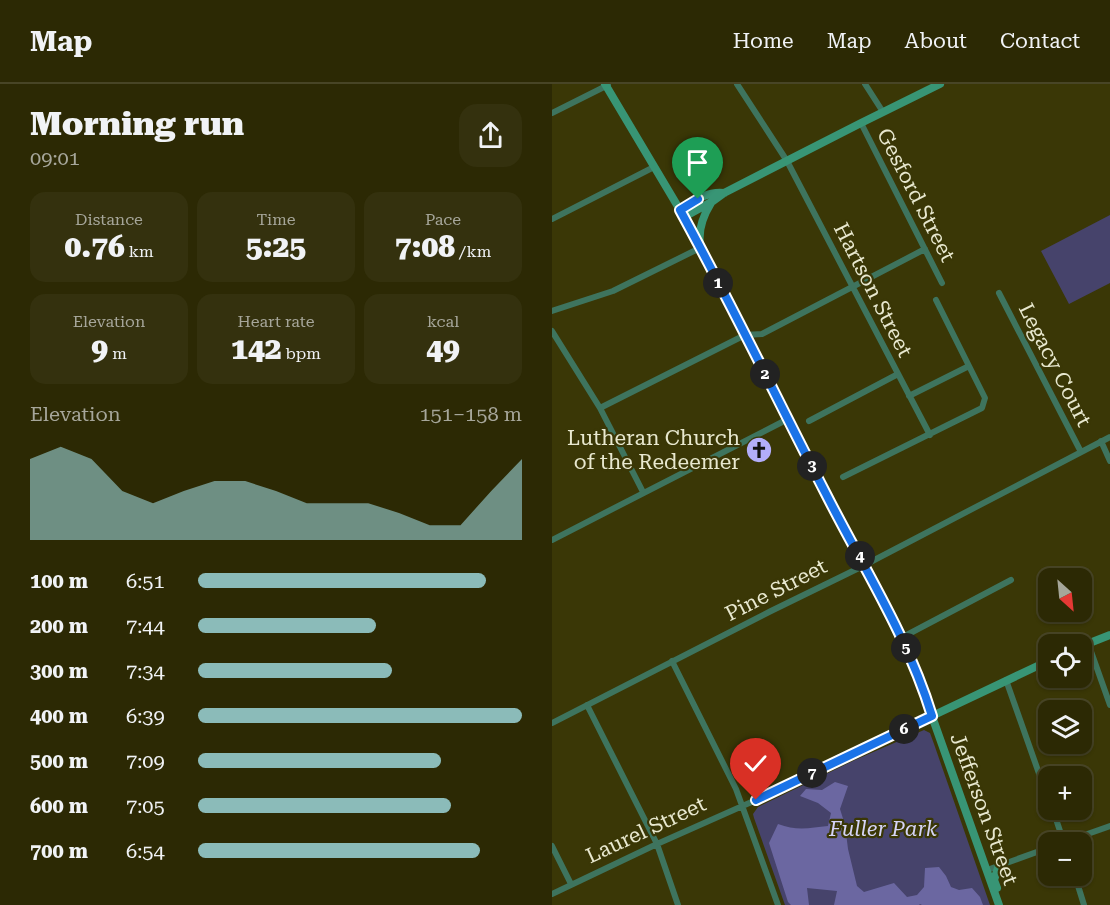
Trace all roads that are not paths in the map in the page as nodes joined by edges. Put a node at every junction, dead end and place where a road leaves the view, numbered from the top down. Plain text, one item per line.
1 (737, 84) edge
2 (865, 84) edge
3 (940, 84) edge
4 (606, 85) edge
5 (883, 112) junction
6 (552, 113) edge
7 (861, 123) junction
8 (787, 161) junction
9 (654, 167) junction
10 (724, 193) junction
11 (713, 201) junction
12 (682, 213) junction
13 (552, 219) edge
14 (700, 248) junction
15 (925, 249) junction
16 (942, 283) dead end
17 (853, 288) junction
18 (999, 293) dead end
19 (936, 300) dead end
20 (552, 311) edge
21 (552, 331) edge
22 (745, 335) junction
23 (969, 366) junction
24 (898, 374) junction
25 (909, 396) junction
26 (600, 408) junction
27 (788, 419) junction
28 (809, 421) dead end
29 (930, 435) junction
30 (1110, 437) edge
31 (1101, 441) junction
32 (1081, 452) junction
33 (1110, 460) edge
34 (843, 477) dead end
35 (643, 492) junction
36 (552, 540) edge
37 (864, 565) junction
38 (1011, 580) dead end
39 (1110, 635) edge
40 (901, 638) junction
41 (1092, 642) edge
42 (672, 661) junction
43 (1092, 662) edge
44 (1038, 666) edge
45 (1006, 680) junction
46 (587, 705) junction
47 (1110, 705) edge
48 (932, 716) junction
49 (552, 723) edge
50 (1038, 771) edge
51 (742, 806) junction
52 (1110, 826) edge
53 (1092, 833) edge
54 (657, 844) junction
55 (552, 846) edge
56 (1038, 851) edge
57 (999, 865) junction
58 (987, 870) junction
59 (571, 884) junction
60 (1078, 886) edge
61 (552, 894) edge
62 (678, 905) edge
63 (778, 905) edge
64 (1000, 905) edge
65 (1084, 905) edge

1 - 8 street, Hartson Street
2 - 5 street
3 - 5 main road
4 - 6 street
4 - 9 main road, Jefferson Street
5 - 7 main road
7 - 8 main road
7 - 15 street, Gesford Street
8 - 10 main road
8 - 17 street, Hartson Street
9 - 12 main road, Jefferson Street
9 - 13 street
10 - 11 main road
10 - 12 main road
11 - 12 main road
11 - 14 main road
12 - 14 main road, Jefferson Street
14 - 20 street
14 - 22 main road, Jefferson Street
15 - 16 street, Gesford Street
15 - 17 street
17 - 22 street
17 - 24 street, Hartson Street
18 - 32 street, Legacy Court
19 - 23 street
21 - 26 street
22 - 26 street
22 - 27 main road, Jefferson Street
23 - 25 street
23 - 29 street
24 - 25 street, Hartson Street
24 - 28 street
25 - 29 street, Hartson Street
26 - 35 street
27 - 35 street
27 - 37 main road, Jefferson Street
29 - 34 street
30 - 31 street, Pine Street
31 - 32 street, Pine Street
31 - 33 street
32 - 37 street, Pine Street
35 - 36 street
37 - 40 main road, Jefferson Street
37 - 42 street, Pine Street
38 - 40 street
39 - 41 main road
40 - 48 main road, Jefferson Street
42 - 46 street, Pine Street
42 - 51 street
43 - 47 street
44 - 45 main road, Laurel Street
45 - 48 main road, Laurel Street
45 - 50 street
46 - 49 street, Pine Street
46 - 54 street
48 - 51 street, Laurel Street
48 - 58 main road, Jefferson Street
51 - 54 street, Laurel Street
51 - 63 street
52 - 53 street
54 - 59 street, Laurel Street
54 - 62 street
55 - 59 street
56 - 57 street
57 - 58 street
57 - 64 main road
58 - 64 main road, Jefferson Street
59 - 61 street, Laurel Street
60 - 65 street

